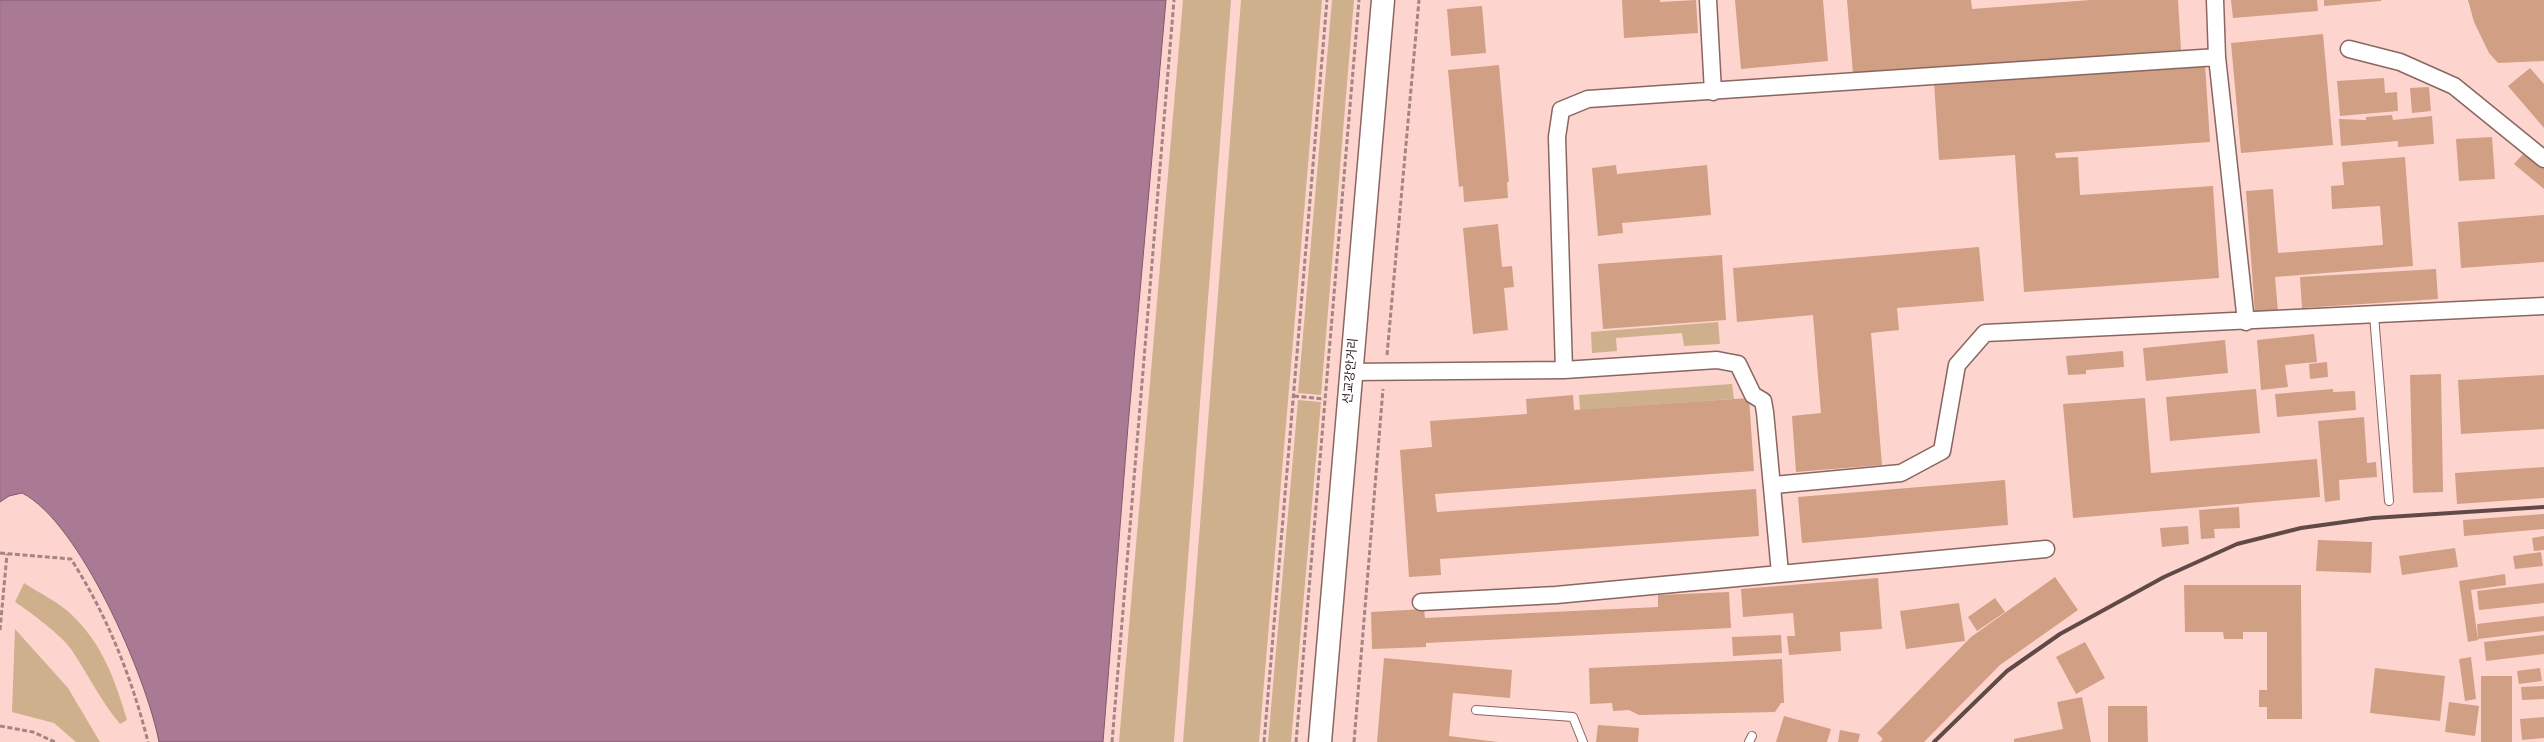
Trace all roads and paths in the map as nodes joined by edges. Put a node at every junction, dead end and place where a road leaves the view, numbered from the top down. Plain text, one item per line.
1 (1174, 0) edge
2 (1328, 0) edge
3 (1359, 0) edge
4 (1383, 0) edge
5 (1708, 0) edge
6 (2215, 0) edge
7 (2349, 49) dead end
8 (2217, 57) junction
9 (1713, 92) junction
10 (2544, 159) edge
11 (2544, 306) edge
12 (2374, 315) junction
13 (2246, 322) junction
14 (1564, 370) junction
15 (1351, 372) junction
16 (1294, 396) junction
17 (1324, 399) junction
18 (1774, 485) junction
19 (2389, 501) dead end
20 (2046, 549) dead end
21 (0, 553) edge
22 (7, 554) junction
23 (1780, 573) junction
24 (1421, 602) dead end
25 (0, 630) edge
26 (1476, 710) dead end
27 (0, 726) edge
28 (55, 742) edge
29 (148, 742) edge
30 (1112, 742) edge
31 (1264, 742) edge
32 (1296, 742) edge
33 (1320, 742) edge
34 (1583, 742) edge

1 - 30 path
2 - 16 path
3 - 17 path
4 - 15 main road, 선교강안거리
5 - 9 street
6 - 8 street
7 - 10 street
8 - 9 street
8 - 13 street
9 - 14 street
11 - 12 street
12 - 13 street
12 - 19 lane
13 - 18 street
14 - 15 street
14 - 18 street
15 - 33 main road, 선교강안거리
16 - 17 path
16 - 31 path
17 - 32 path
18 - 23 street
20 - 23 street
21 - 22 path
22 - 25 path
22 - 29 path
23 - 24 street
26 - 34 lane
27 - 28 path

